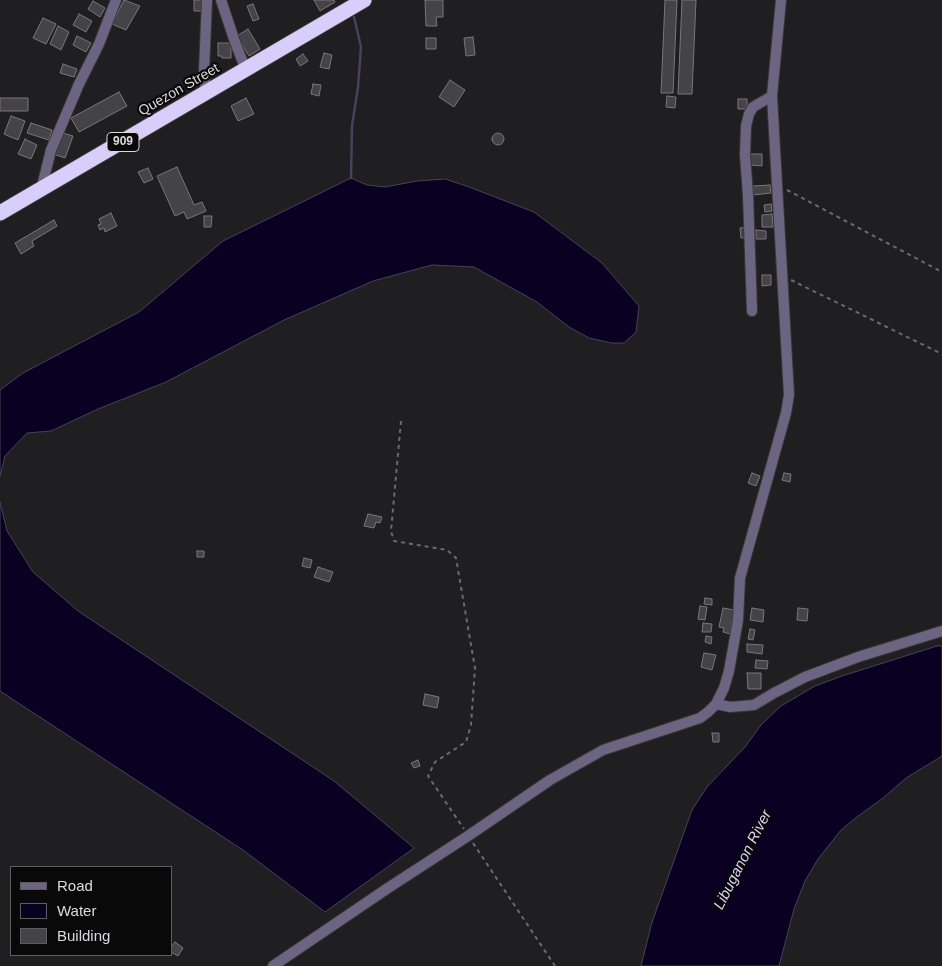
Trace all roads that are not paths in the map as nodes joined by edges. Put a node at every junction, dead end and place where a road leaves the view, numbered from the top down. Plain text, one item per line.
1 (116, 0) edge
2 (207, 0) edge
3 (221, 0) edge
4 (364, 0) edge
5 (781, 0) edge
6 (246, 70) junction
7 (206, 93) junction
8 (772, 96) junction
9 (41, 190) junction
10 (0, 213) edge
11 (752, 311) dead end
12 (942, 631) edge
13 (716, 704) junction
14 (273, 966) edge

1 - 9 street
2 - 7 street
3 - 6 street
4 - 6 highway, 909
5 - 8 street
6 - 7 highway, Quezon Street / 909
7 - 9 highway, Quezon Street / 909
8 - 11 street
8 - 13 street
9 - 10 highway, Quezon Street / 909
12 - 13 street
13 - 14 street

